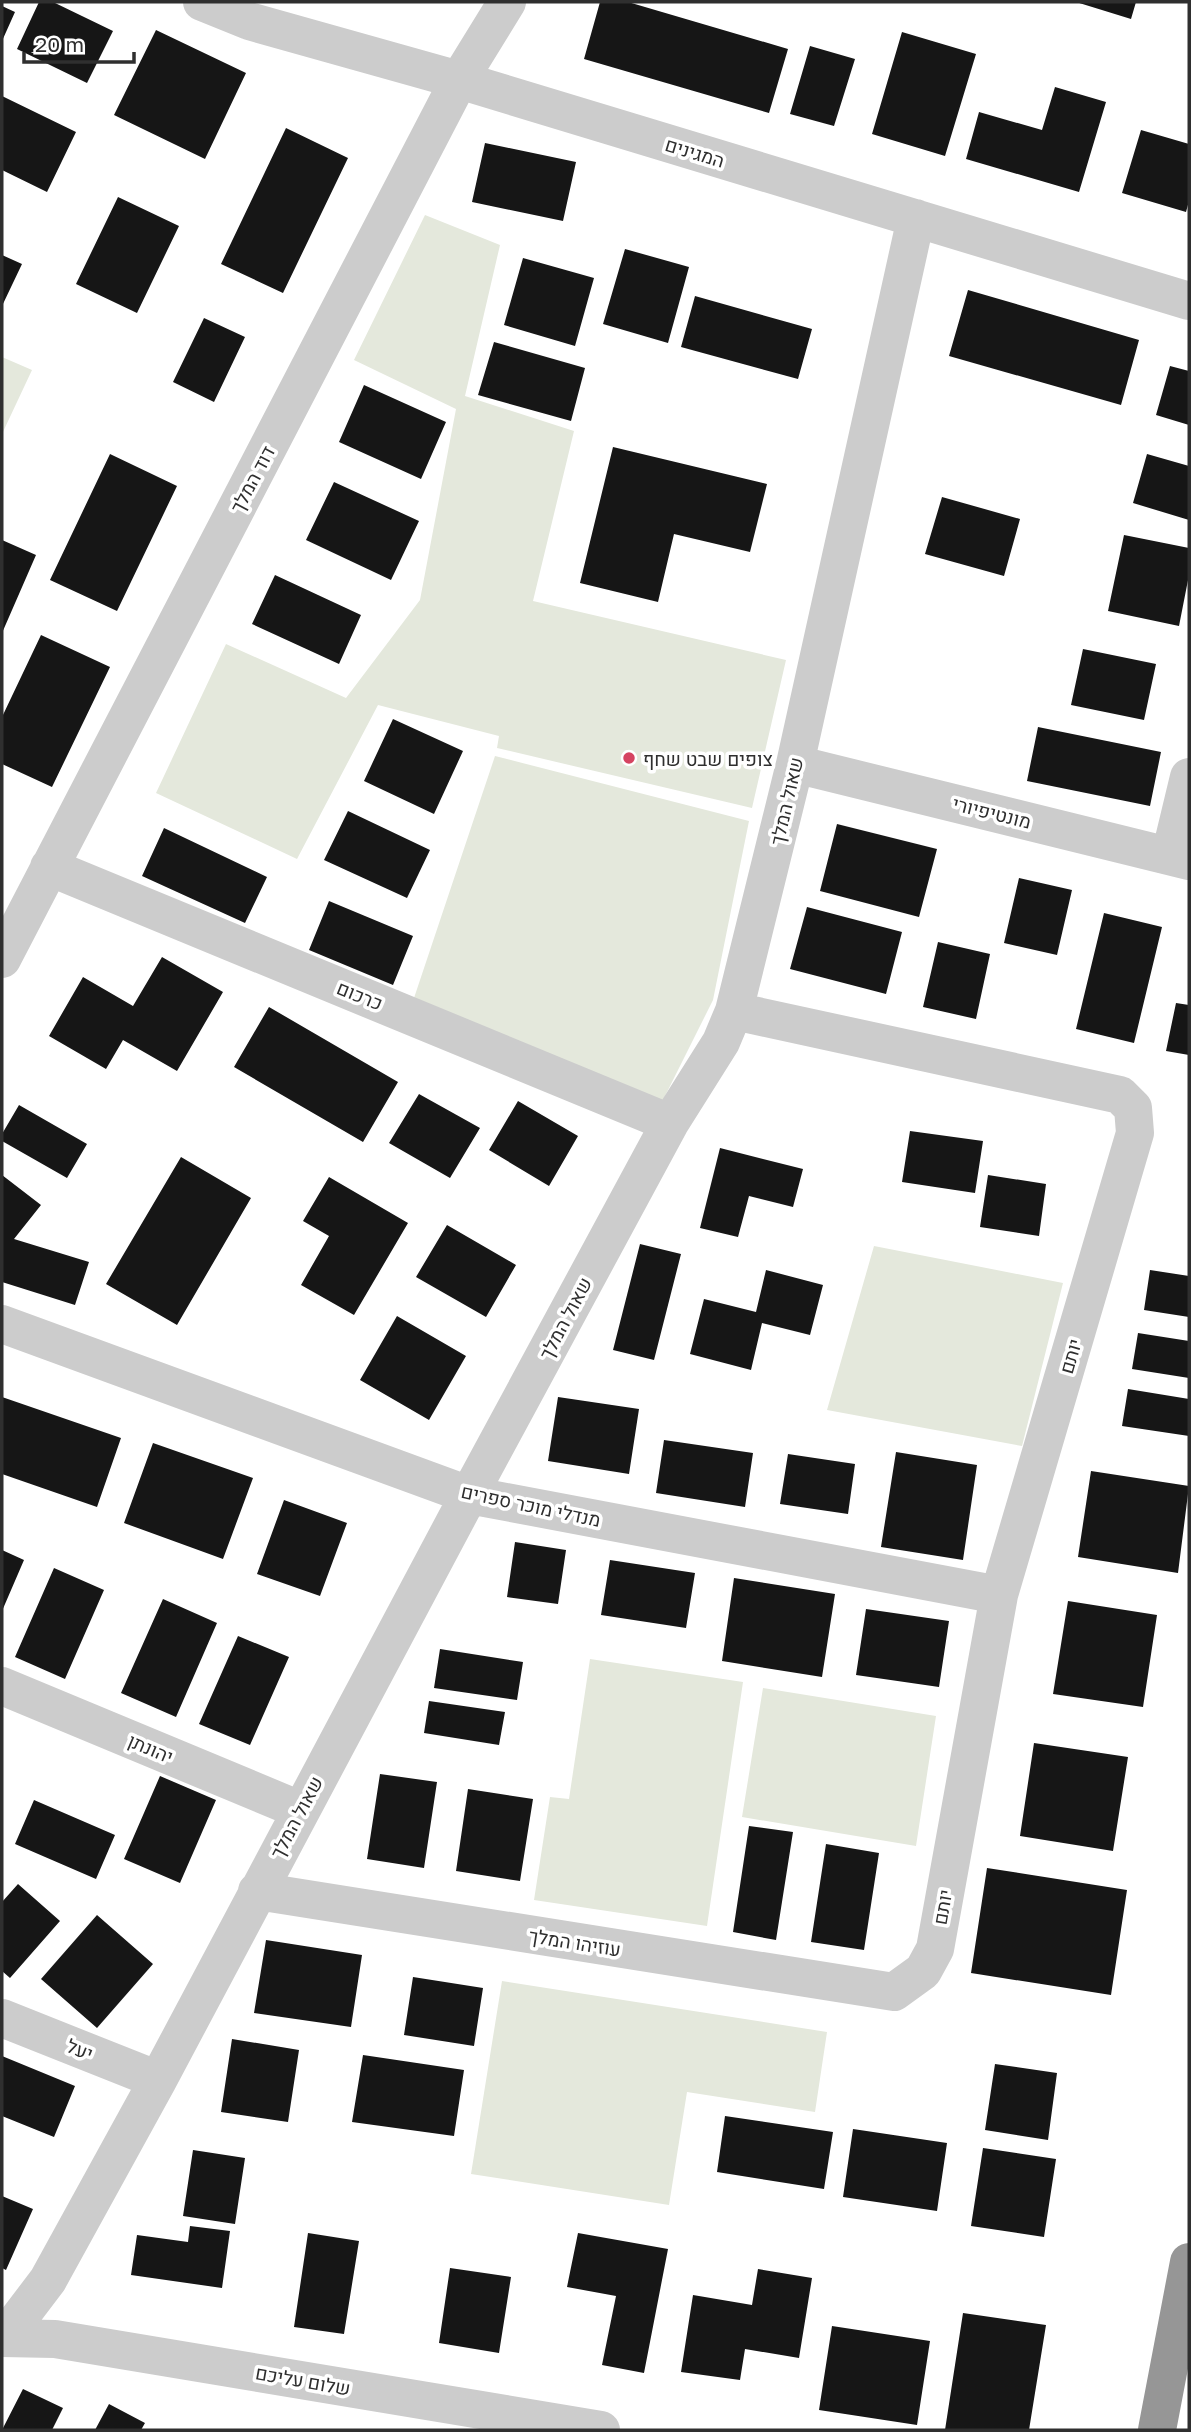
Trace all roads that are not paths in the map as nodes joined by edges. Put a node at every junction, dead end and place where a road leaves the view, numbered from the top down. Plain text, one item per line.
1 (202, 2) edge
2 (507, 2) edge
3 (459, 80) junction
4 (916, 218) junction
5 (1189, 301) edge
6 (795, 764) junction
7 (1189, 777) edge
8 (1180, 858) edge
9 (49, 867) junction
10 (2, 959) edge
11 (734, 1011) junction
12 (670, 1123) junction
13 (2, 1324) edge
14 (469, 1495) junction
15 (999, 1595) junction
16 (2, 1686) edge
17 (300, 1810) junction
18 (257, 1891) junction
19 (894, 1992) joint
20 (2, 2018) edge
21 (158, 2080) junction
22 (1189, 2262) edge
23 (3, 2338) edge
24 (601, 2430) edge
25 (1157, 2430) edge

1 - 3 street, המגינים
2 - 3 street, דוד המלך
3 - 4 street, המגינים
3 - 9 street, דוד המלך
4 - 5 street, המגינים
4 - 6 street, שאול המלך
6 - 8 street, מונטיפיורי
6 - 11 street, שאול המלך
7 - 8 street
9 - 10 street, דוד המלך
9 - 12 street, כרכום
11 - 12 street, שאול המלך
11 - 15 street, יותם
12 - 14 street, שאול המלך
13 - 14 street, מנדלי מוכר ספרים
14 - 15 street, מנדלי מוכר ספרים
14 - 17 street, שאול המלך
15 - 19 street, יותם
16 - 17 street, יהונתן
17 - 18 street, שאול המלך
18 - 19 street, עוזיהו המלך
18 - 21 street, שאול המלך
20 - 21 street, יעל
21 - 23 street, שאול המלך
22 - 25 highway
23 - 24 street, שלום עליכם

